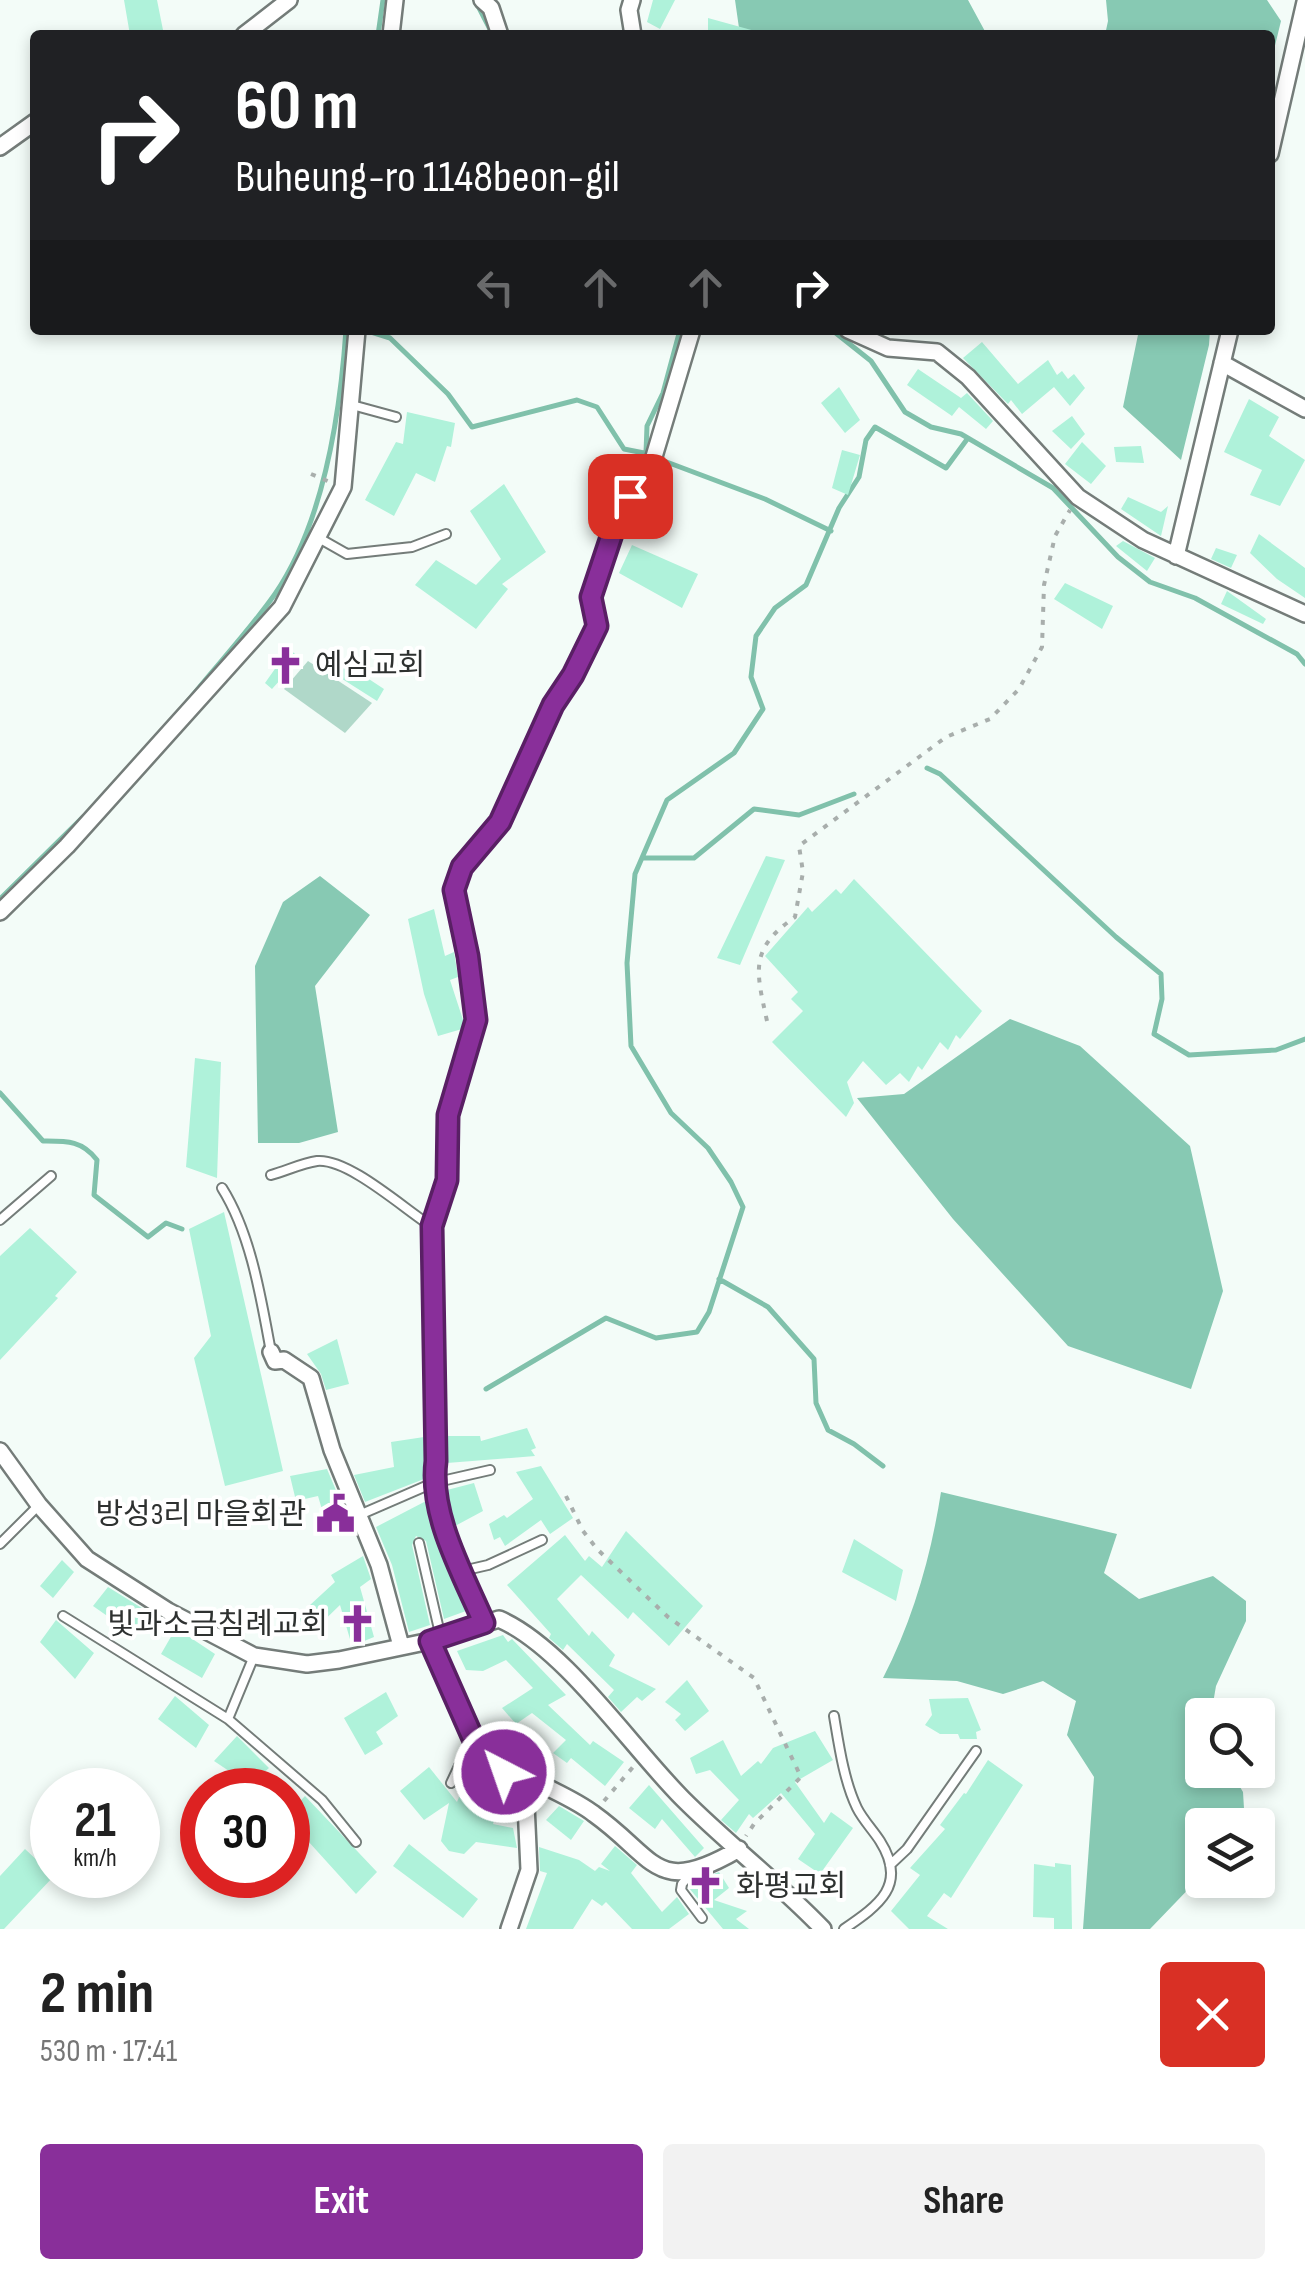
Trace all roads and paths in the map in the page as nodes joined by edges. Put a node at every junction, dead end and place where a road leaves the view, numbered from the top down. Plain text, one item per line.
1 (289, 0) edge
2 (395, 0) edge
3 (632, 0) edge
4 (483, 1) edge
5 (1305, 2) edge
6 (250, 30) edge
7 (392, 30) edge
8 (498, 30) edge
9 (632, 30) edge
10 (30, 126) edge
11 (1275, 132) edge
12 (0, 147) edge
13 (357, 335) edge
14 (690, 335) edge
15 (859, 335) edge
16 (1229, 335) edge
17 (1222, 363) junction
18 (350, 405) junction
19 (1305, 409) edge
20 (396, 417) dead end
21 (311, 474) dead end
22 (331, 482) dead end
23 (1064, 520) dead end
24 (446, 534) dead end
25 (317, 537) junction
26 (1176, 556) junction
27 (1305, 614) edge
28 (0, 912) edge
29 (767, 1020) dead end
30 (271, 1175) dead end
31 (51, 1176) dead end
32 (222, 1188) dead end
33 (0, 1220) edge
34 (432, 1226) junction
35 (270, 1359) joint
36 (0, 1451) edge
37 (490, 1470) dead end
38 (433, 1483) junction
39 (566, 1496) dead end
40 (39, 1505) junction
41 (358, 1516) junction
42 (542, 1540) dead end
43 (419, 1543) dead end
44 (0, 1544) edge
45 (462, 1571) junction
46 (62, 1616) dead end
47 (484, 1623) junction
48 (435, 1639) junction
49 (401, 1646) junction
50 (254, 1656) junction
51 (834, 1716) dead end
52 (228, 1719) junction
53 (976, 1750) dead end
54 (479, 1752) junction
55 (642, 1755) junction
56 (525, 1782) junction
57 (452, 1783) dead end
58 (594, 1813) junction
59 (356, 1842) dead end
60 (738, 1849) junction
61 (890, 1866) junction
62 (692, 1872) junction
63 (702, 1918) dead end
64 (509, 1929) edge
65 (823, 1929) edge
66 (844, 1929) edge

1 - 6 street
2 - 7 street
3 - 9 street
4 - 8 street
5 - 11 street
10 - 12 street
13 - 18 street
14 - 34 street
15 - 26 street
16 - 17 street
17 - 19 street
17 - 26 street
18 - 20 lane
18 - 25 street
21 - 22 path
23 - 29 path
24 - 25 lane
25 - 28 street
26 - 27 street
30 - 34 lane
31 - 33 lane
32 - 35 lane
34 - 38 street
35 - 41 street
36 - 40 street
37 - 38 lane
38 - 41 lane
38 - 45 street
39 - 60 path
40 - 44 lane
40 - 50 street
41 - 49 street
42 - 45 lane
43 - 48 lane
45 - 47 street
46 - 52 lane
47 - 48 street
47 - 55 street
48 - 49 street
48 - 54 street
49 - 50 street
50 - 52 lane
51 - 61 lane
52 - 59 lane
53 - 61 lane
54 - 56 street
54 - 57 lane
55 - 58 path
55 - 60 street
56 - 58 street
56 - 64 street
58 - 62 street
60 - 62 street
60 - 65 street
61 - 66 lane
62 - 63 lane

